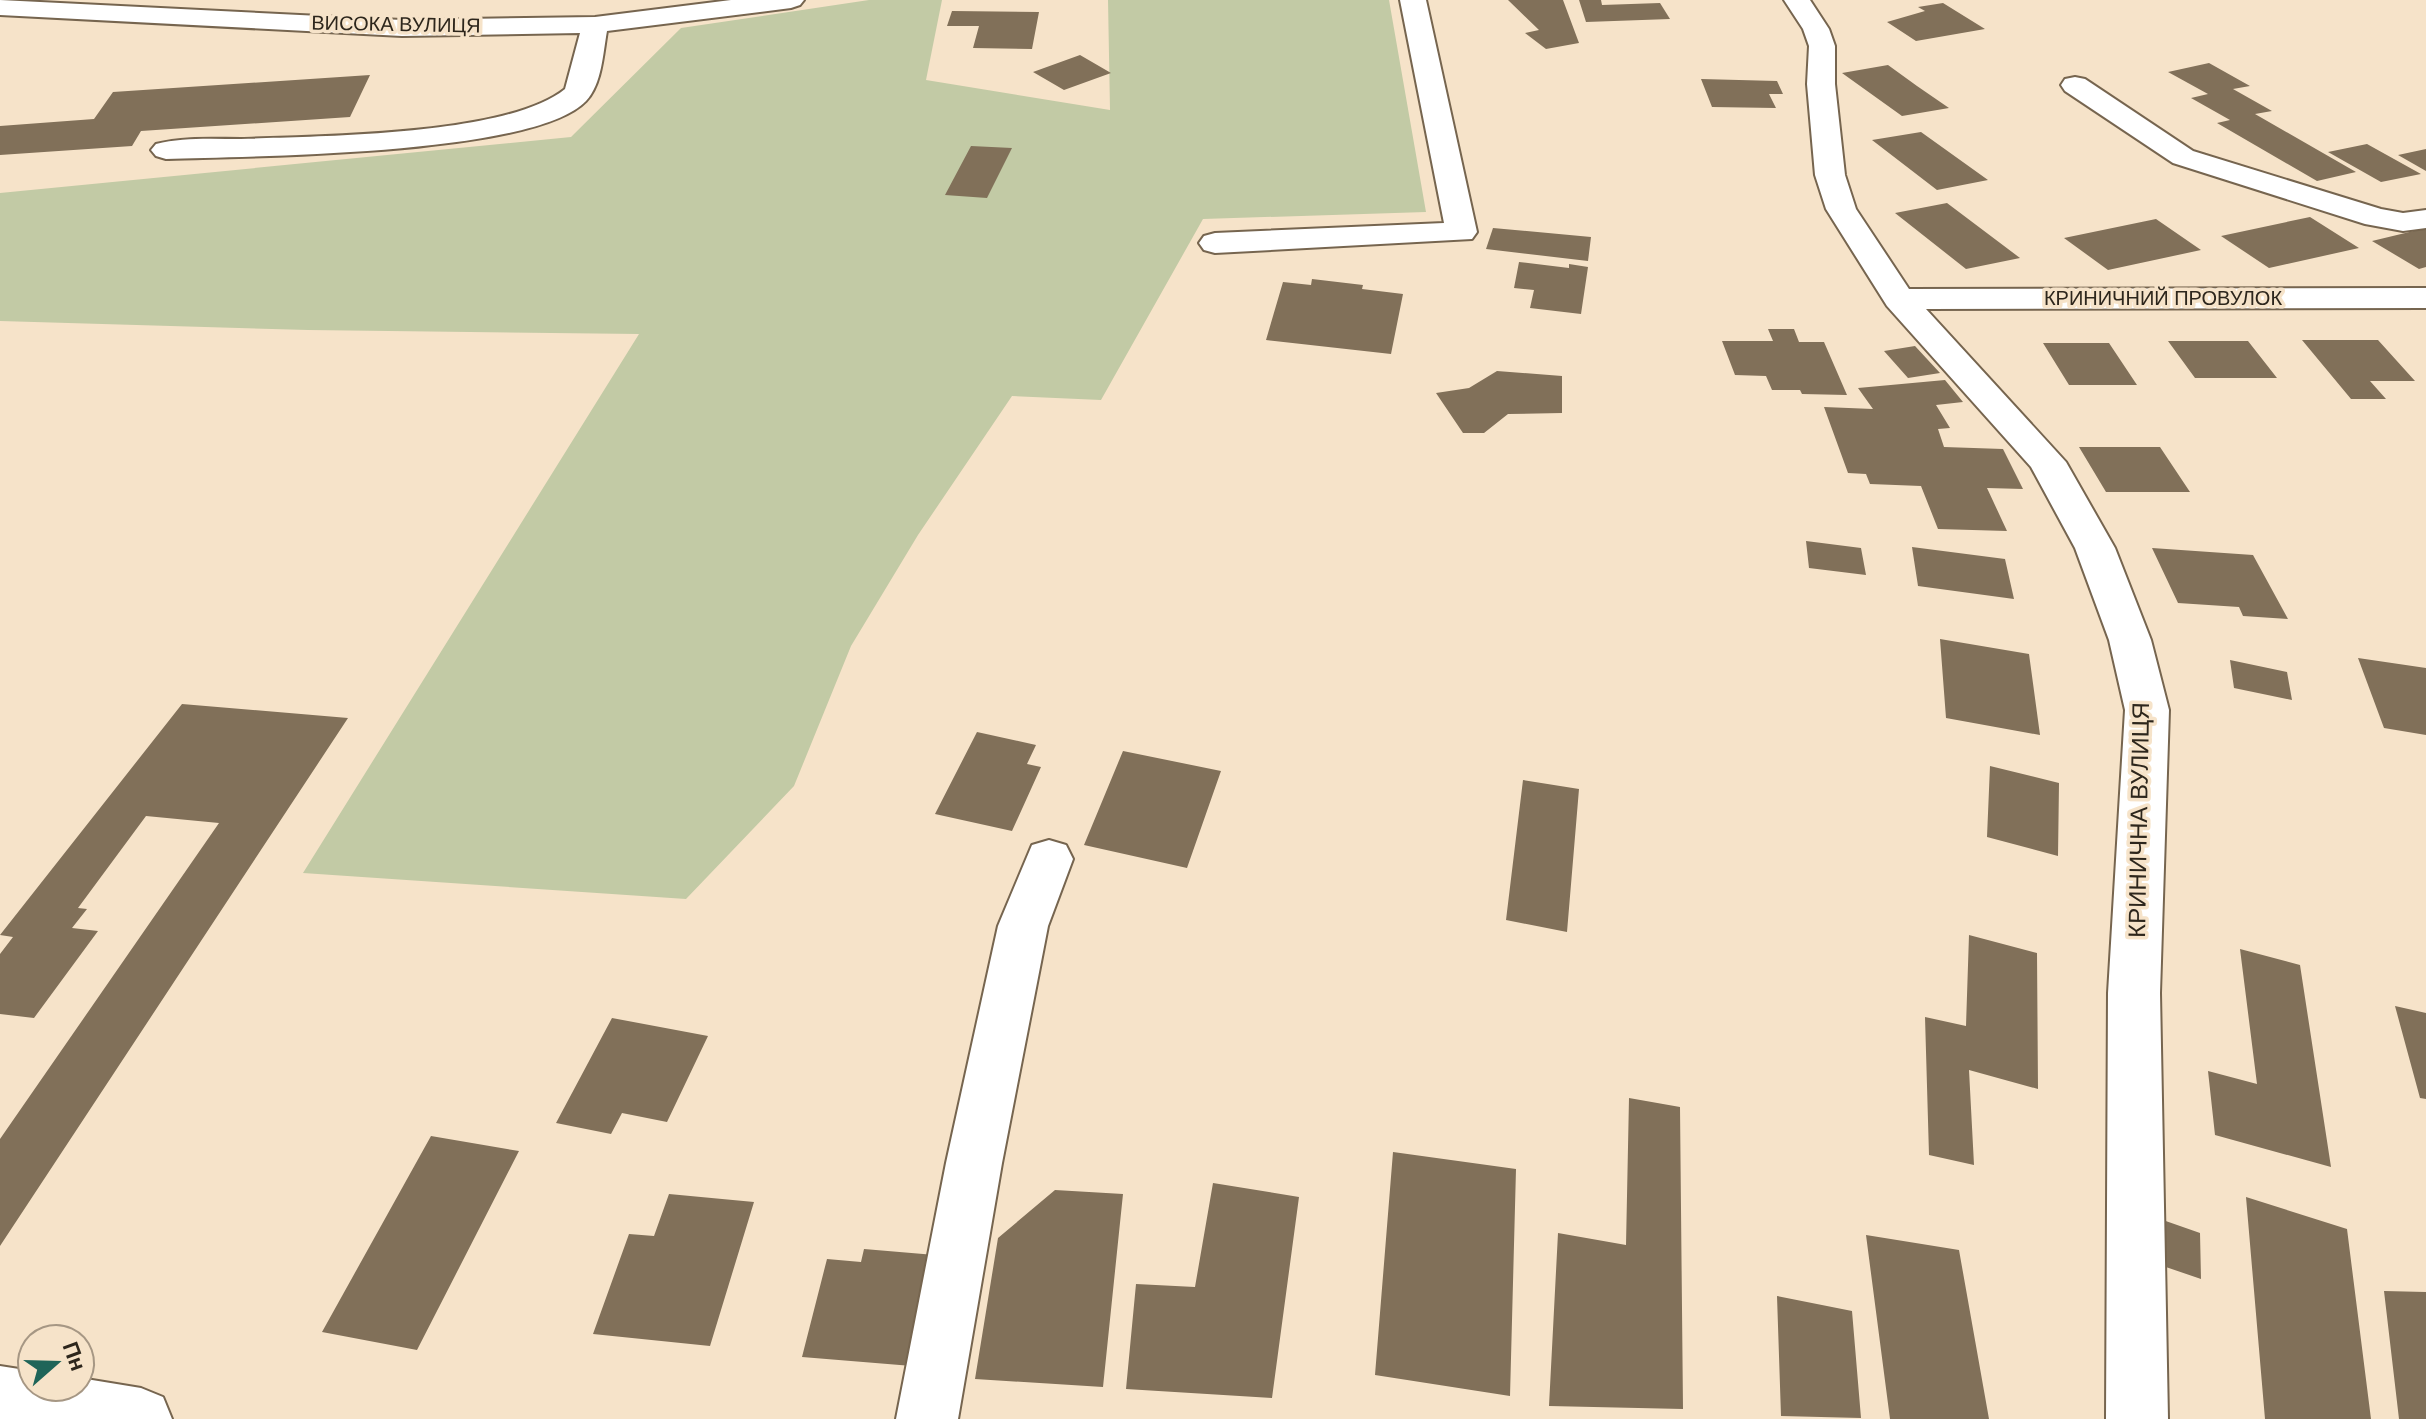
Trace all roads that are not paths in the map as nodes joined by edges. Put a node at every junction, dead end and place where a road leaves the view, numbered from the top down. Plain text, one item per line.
1 (564, 0) edge
2 (791, 0) edge
3 (1413, 0) edge
4 (1797, 0) edge
5 (0, 7) edge
6 (595, 25) junction
7 (546, 26) junction
8 (2075, 85) dead end
9 (166, 150) dead end
10 (2426, 219) edge
11 (1215, 243) dead end
12 (2426, 298) edge
13 (1899, 299) junction
14 (1049, 859) dead end
15 (0, 1397) edge
16 (141, 1419) edge
17 (927, 1419) edge
18 (2137, 1419) edge

1 - 7 street
2 - 6 street, ВИСОКА ВУЛИЦЯ
3 - 11 street
4 - 13 street, КРИНИЧНА ВУЛИЦЯ
5 - 7 street, ВИСОКА ВУЛИЦЯ
6 - 7 street, ВИСОКА ВУЛИЦЯ
6 - 9 street
8 - 10 street
12 - 13 street, КРИНИЧНИЙ ПРОВУЛОК
13 - 18 street, КРИНИЧНА ВУЛИЦЯ
14 - 17 street
15 - 16 street

